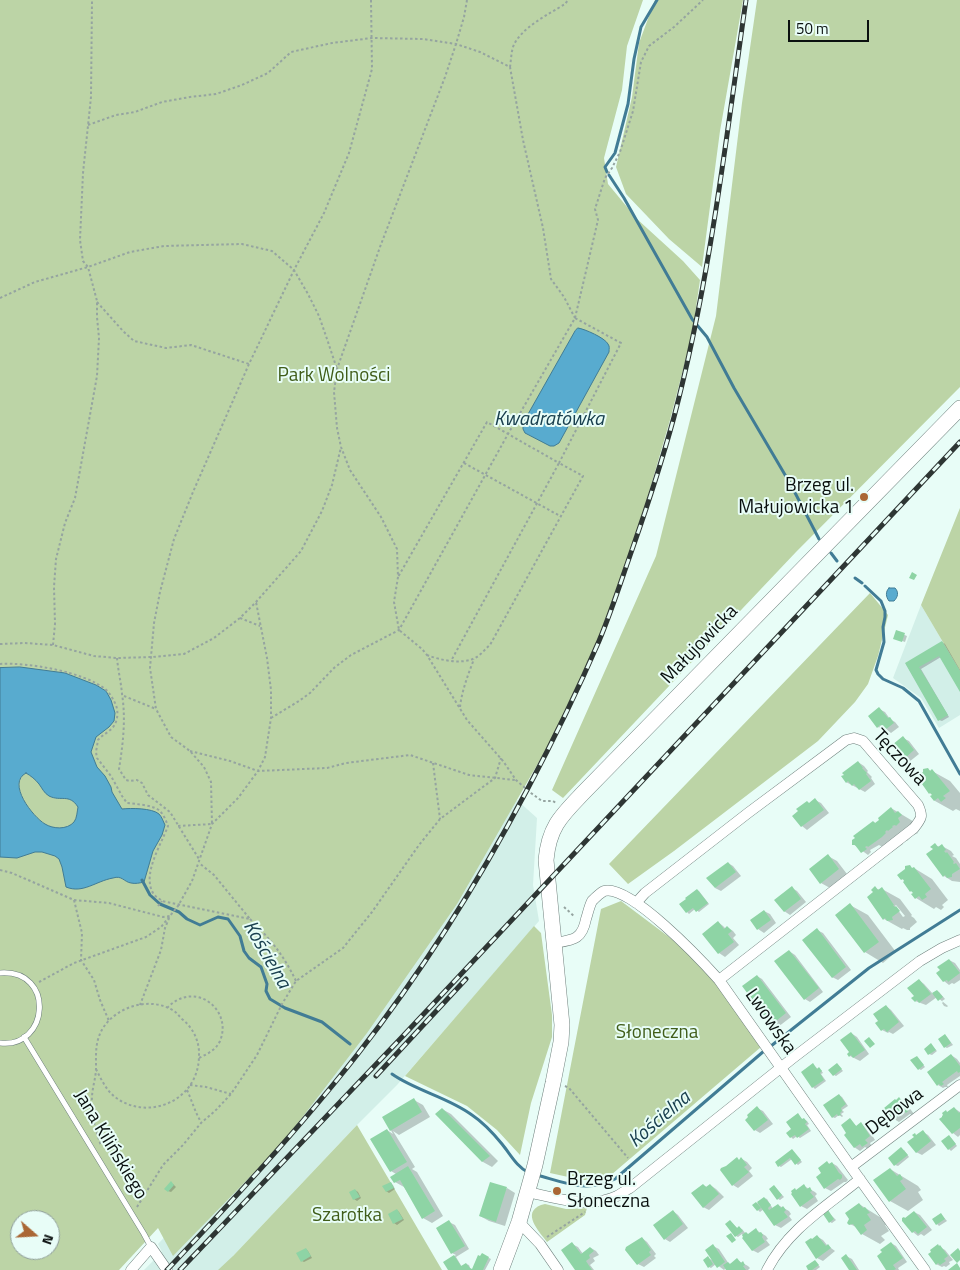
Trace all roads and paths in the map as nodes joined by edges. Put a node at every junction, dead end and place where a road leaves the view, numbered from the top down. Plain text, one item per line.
1 (92, 0) edge
2 (371, 0) edge
3 (467, 0) edge
4 (568, 0) edge
5 (703, 0) edge
6 (372, 38) junction
7 (456, 44) junction
8 (510, 68) junction
9 (88, 125) junction
10 (88, 267) junction
11 (294, 270) junction
12 (0, 298) edge
13 (97, 301) junction
14 (575, 318) junction
15 (249, 364) junction
16 (337, 369) junction
17 (960, 408) edge
18 (508, 434) junction
19 (341, 448) junction
20 (463, 463) junction
21 (559, 463) junction
22 (485, 475) junction
23 (537, 503) junction
24 (560, 516) junction
25 (398, 577) junction
26 (256, 602) junction
27 (240, 618) junction
28 (260, 626) junction
29 (399, 630) junction
30 (0, 644) edge
31 (53, 646) junction
32 (427, 655) junction
33 (152, 657) junction
34 (117, 658) junction
35 (474, 659) junction
36 (451, 661) junction
37 (0, 664) edge
38 (123, 695) junction
39 (460, 708) junction
40 (156, 709) junction
41 (271, 718) junction
42 (190, 751) junction
43 (500, 758) junction
44 (433, 763) junction
45 (258, 771) junction
46 (495, 778) junction
47 (516, 780) junction
48 (566, 810) junction
49 (440, 819) junction
50 (212, 824) junction
51 (178, 826) junction
52 (199, 859) junction
53 (199, 863) junction
54 (0, 870) edge
55 (74, 900) junction
56 (162, 900) junction
57 (636, 903) junction
58 (179, 905) junction
59 (158, 906) dead end
60 (170, 916) junction
61 (250, 920) junction
62 (960, 940) edge
63 (554, 943) junction
64 (81, 960) junction
65 (0, 973) edge
66 (719, 980) junction
67 (296, 981) junction
68 (33, 986) junction
69 (140, 1005) junction
70 (168, 1008) junction
71 (109, 1021) junction
72 (24, 1037) junction
73 (0, 1043) edge
74 (199, 1058) junction
75 (781, 1067) junction
76 (96, 1069) junction
77 (190, 1085) junction
78 (561, 1085) dead end
79 (960, 1087) edge
80 (187, 1090) junction
81 (231, 1094) junction
82 (201, 1123) junction
83 (101, 1147) dead end
84 (628, 1158) dead end
85 (851, 1168) junction
86 (531, 1179) junction
87 (860, 1179) junction
88 (589, 1210) dead end
89 (133, 1216) junction
90 (518, 1222) junction
91 (544, 1239) dead end
92 (151, 1247) junction
93 (131, 1270) edge
94 (167, 1270) edge
95 (501, 1270) edge
96 (558, 1270) edge
97 (767, 1270) edge
98 (926, 1270) edge

1 - 9 path
2 - 6 path
3 - 7 path
4 - 8 path
5 - 14 path
6 - 7 path
6 - 9 path
6 - 11 path
7 - 8 path
7 - 16 path
8 - 14 path
9 - 10 path
10 - 11 path
10 - 12 path
10 - 13 path
11 - 15 path
11 - 16 path
13 - 15 path
13 - 31 path
14 - 18 path
14 - 21 path
15 - 33 path
16 - 19 path
17 - 48 street, Małujowicka
18 - 20 path
18 - 21 path
18 - 22 path
19 - 25 path
19 - 26 path
20 - 22 path
20 - 25 path
21 - 23 path
21 - 24 path
22 - 23 path
22 - 29 path
23 - 24 path
23 - 36 path
24 - 35 path
25 - 29 path
26 - 27 path
26 - 28 path
27 - 28 path
27 - 33 path
28 - 41 path
29 - 32 path
29 - 41 path
30 - 31 path
31 - 34 path
32 - 36 path
32 - 39 path
33 - 34 path
33 - 40 path
34 - 38 path
35 - 36 path
35 - 39 path
37 - 56 path
38 - 40 path
38 - 51 path
39 - 43 path
40 - 42 path
41 - 45 path
42 - 45 path
42 - 50 path
43 - 46 path
43 - 47 path
44 - 45 path
44 - 46 path
44 - 49 path
45 - 50 path
46 - 47 path
46 - 49 path
47 - 48 path
48 - 63 street, Małujowicka
49 - 67 path
50 - 51 path
50 - 52 path
51 - 52 path
52 - 53 path
53 - 58 path
53 - 61 path
54 - 55 path
55 - 60 path
55 - 64 path
56 - 58 path
56 - 59 path
57 - 63 street, Lwowska
57 - 66 street, Lwowska
57 - 66 street, Tęczowa
58 - 60 path
58 - 61 path
60 - 64 path
60 - 69 path
61 - 67 path
62 - 75 street
63 - 86 street, Małujowicka
64 - 68 path
64 - 71 path
65 - 68 lane
66 - 75 street, Lwowska
67 - 81 path
68 - 72 lane
69 - 70 path
69 - 71 path
70 - 74 path
70 - 74 path
71 - 76 path
72 - 73 lane
72 - 89 lane, Jana Kilińskiego
74 - 77 path
75 - 85 street, Lwowska
75 - 86 street
76 - 80 path
76 - 83 path
77 - 80 path
77 - 81 path
78 - 84 path
79 - 85 street, Dębowa
80 - 82 path
81 - 82 path
82 - 89 path
85 - 87 street, Lwowska
86 - 90 street, Małujowicka
87 - 97 street
87 - 98 street, Lwowska
88 - 91 path
89 - 92 lane, Jana Kilińskiego
90 - 95 street, Małujowicka
90 - 96 street
92 - 93 street
92 - 94 street, Jana Kilińskiego

